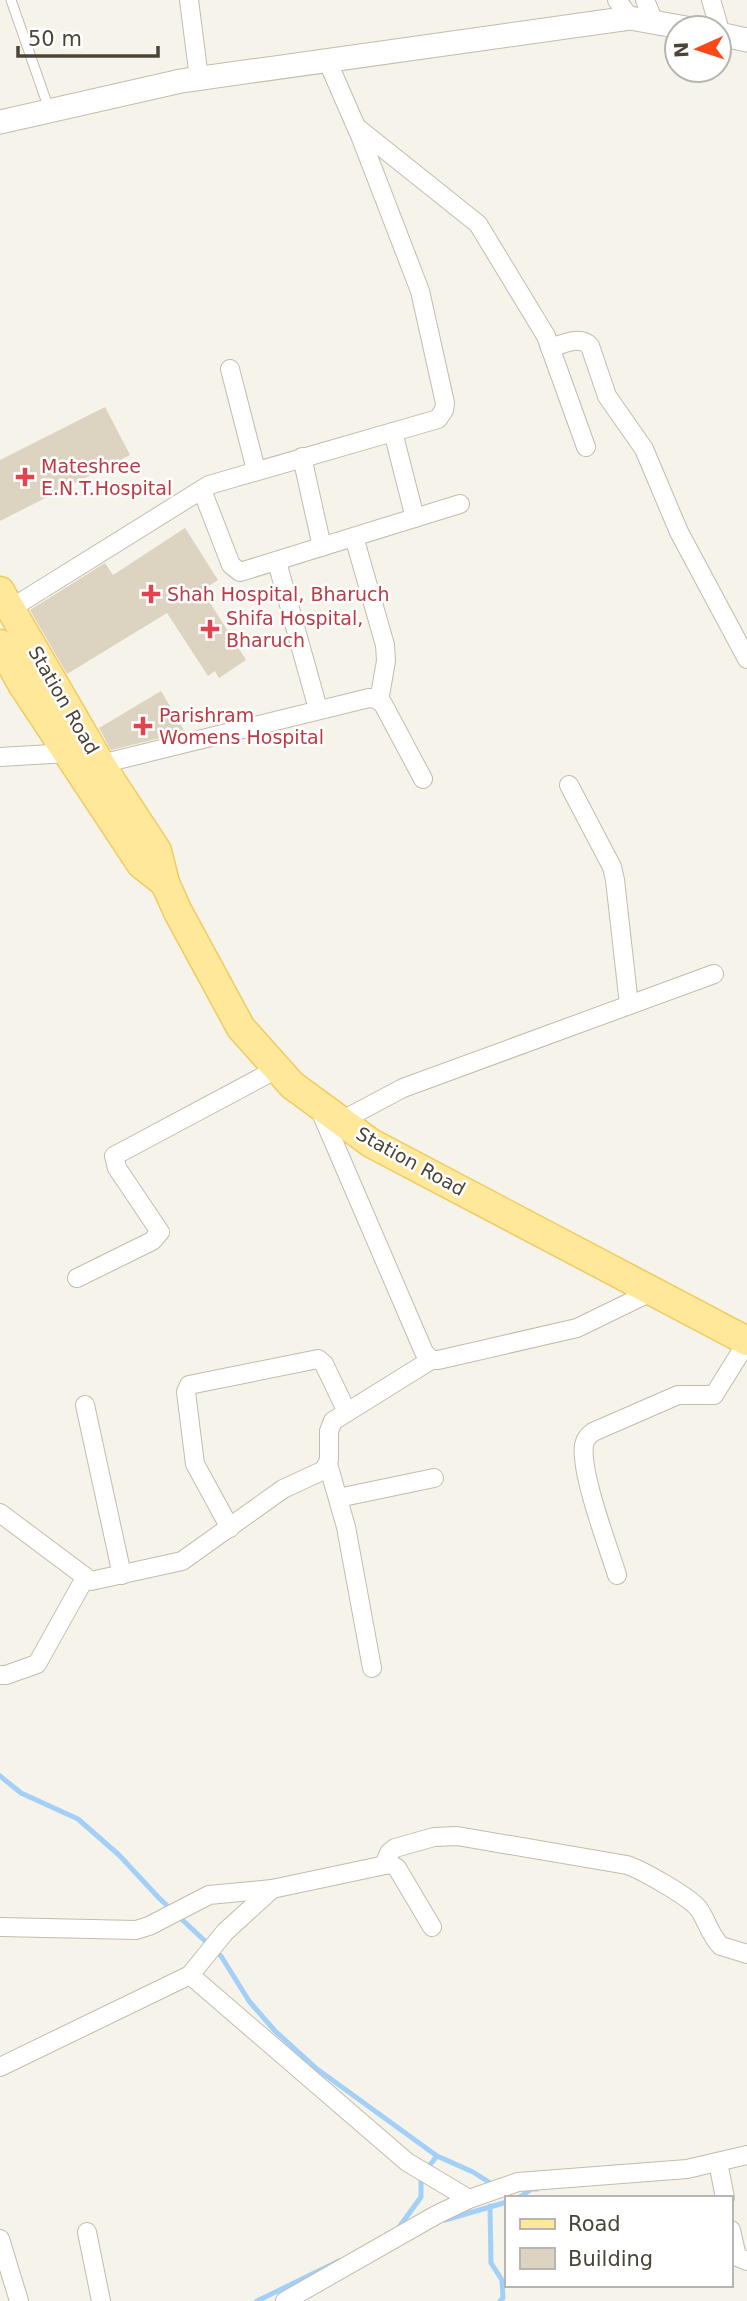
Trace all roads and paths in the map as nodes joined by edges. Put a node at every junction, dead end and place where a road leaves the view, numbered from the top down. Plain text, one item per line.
1 (11, 0) edge
2 (188, 0) edge
3 (645, 0) edge
4 (623, 9) edge
5 (654, 22) junction
6 (663, 24) edge
7 (327, 60) junction
8 (199, 78) junction
9 (49, 111) junction
10 (0, 122) edge
11 (356, 127) junction
12 (550, 348) junction
13 (230, 369) dead end
14 (393, 432) junction
15 (586, 447) dead end
16 (302, 457) junction
17 (256, 470) junction
18 (202, 490) junction
19 (460, 504) dead end
20 (415, 518) junction
21 (354, 537) junction
22 (322, 547) junction
23 (277, 562) junction
24 (5, 600) edge
25 (0, 644) edge
26 (747, 659) edge
27 (379, 701) junction
28 (318, 709) junction
29 (77, 746) junction
30 (0, 757) edge
31 (101, 764) junction
32 (423, 779) dead end
33 (569, 785) dead end
34 (165, 883) junction
35 (714, 974) dead end
36 (629, 1005) junction
37 (277, 1069) junction
38 (318, 1104) junction
39 (341, 1121) junction
40 (77, 1278) dead end
41 (653, 1291) junction
42 (747, 1342) edge
43 (431, 1360) junction
44 (85, 1405) dead end
45 (348, 1412) junction
46 (328, 1464) junction
47 (434, 1478) dead end
48 (338, 1498) junction
49 (0, 1513) edge
50 (230, 1528) junction
51 (617, 1575) dead end
52 (122, 1576) junction
53 (85, 1578) junction
54 (372, 1668) dead end
55 (0, 1675) edge
56 (384, 1865) junction
57 (272, 1889) junction
58 (0, 1927) edge
59 (432, 1927) dead end
60 (747, 1954) edge
61 (190, 1976) junction
62 (0, 2067) edge
63 (747, 2155) edge
64 (718, 2162) junction
65 (725, 2196) edge
66 (469, 2199) junction
67 (87, 2232) dead end
68 (0, 2239) edge
69 (733, 2239) edge
70 (747, 2261) edge
71 (19, 2301) edge
72 (101, 2301) edge
73 (285, 2301) edge

1 - 9 lane
2 - 8 street
3 - 5 street
4 - 5 street
4 - 7 street
5 - 6 street
7 - 8 street
7 - 11 street
8 - 9 street
9 - 10 street
11 - 12 street
11 - 14 street
12 - 15 street
12 - 26 street
13 - 17 street
14 - 16 street
14 - 20 street
16 - 17 street
16 - 22 street
17 - 18 street
18 - 23 street
18 - 24 street
19 - 20 street
20 - 21 street
21 - 22 street
21 - 27 street
22 - 23 street
23 - 28 street
24 - 29 main road, Station Road
25 - 29 main road, Station Road
27 - 28 street
27 - 32 street
28 - 31 street
29 - 30 street
29 - 31 main road, Station Road
29 - 34 main road, Station Road
31 - 34 main road, Station Road
33 - 36 street
34 - 37 main road, Station Road
35 - 36 street
36 - 39 street
37 - 38 main road, Station Road
37 - 40 street
38 - 39 main road, Station Road
38 - 43 street
39 - 41 main road, Station Road
41 - 42 main road, Station Road
41 - 43 street
42 - 51 street
43 - 45 street
44 - 52 street
45 - 46 street
45 - 50 street
46 - 48 street
46 - 50 street
47 - 48 street
48 - 54 street
49 - 53 street
50 - 52 street
52 - 53 street
53 - 55 street
56 - 57 street
56 - 59 street
56 - 60 street
57 - 58 street
57 - 61 street
61 - 62 street
61 - 66 street
63 - 64 street
64 - 65 street
64 - 66 street
66 - 73 street
67 - 72 street
68 - 71 street
69 - 70 street

